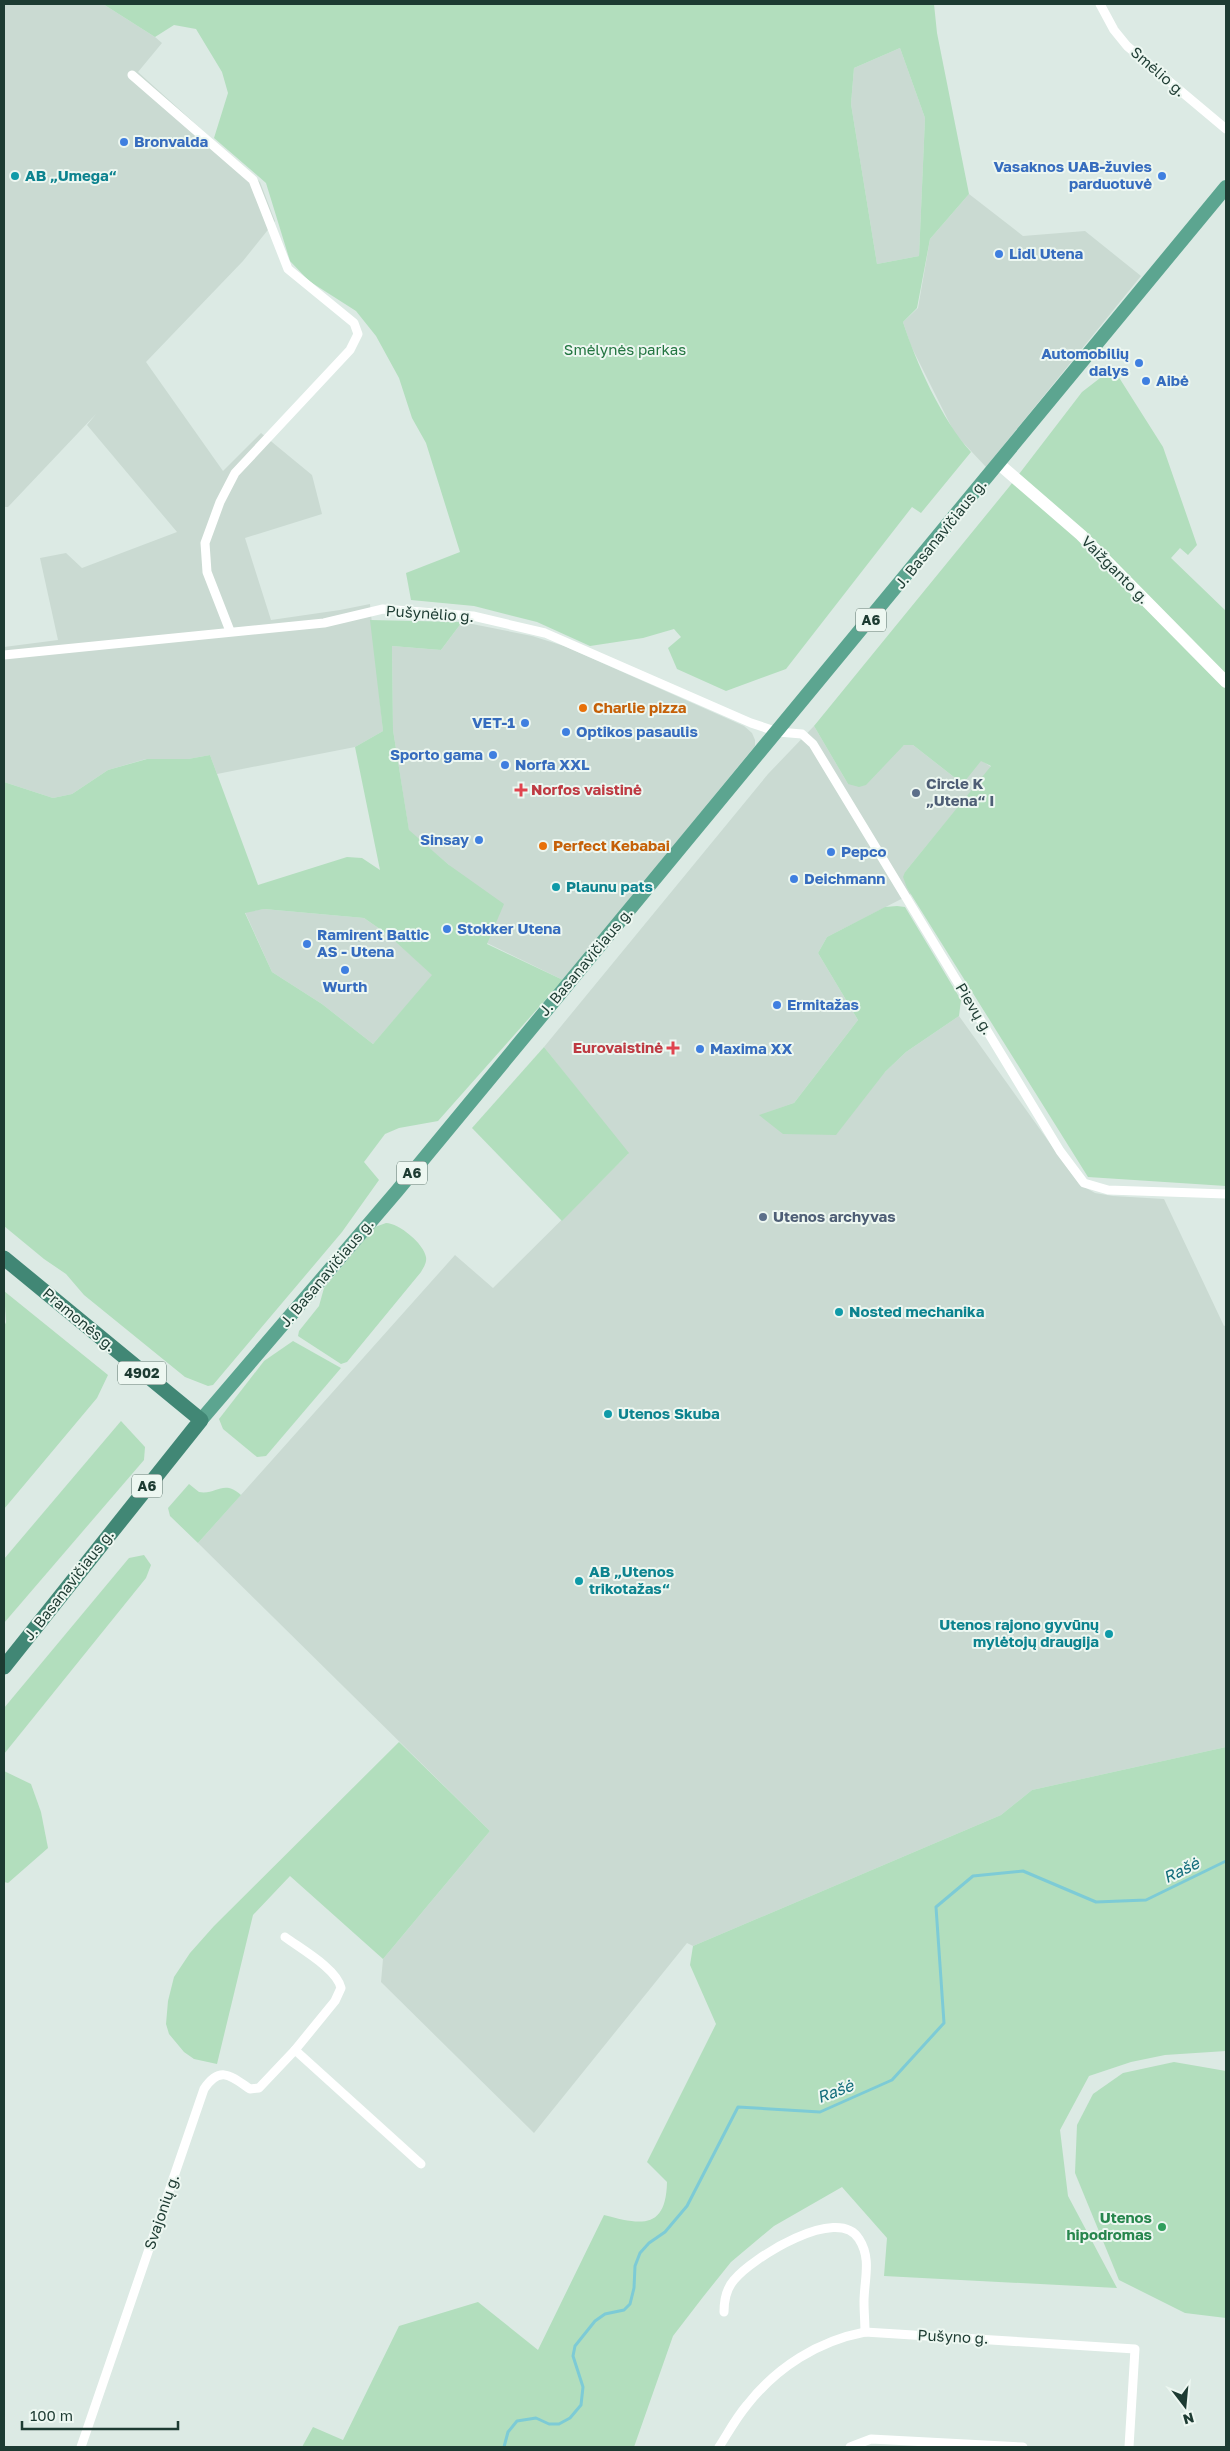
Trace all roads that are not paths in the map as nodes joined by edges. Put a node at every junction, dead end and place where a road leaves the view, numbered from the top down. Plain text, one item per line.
1 (1100, 4) edge
2 (132, 75) dead end
3 (1226, 129) edge
4 (1226, 187) edge
5 (999, 464) junction
6 (230, 631) junction
7 (4, 655) edge
8 (1226, 682) edge
9 (778, 732) junction
10 (1226, 1194) edge
11 (4, 1258) edge
12 (201, 1420) junction
13 (4, 1667) edge
14 (285, 1937) dead end
15 (295, 2050) junction
16 (421, 2164) dead end
17 (724, 2312) dead end
18 (865, 2332) junction
19 (81, 2447) edge
20 (719, 2447) edge
21 (850, 2447) edge
22 (1023, 2447) edge
23 (1129, 2447) edge

1 - 3 street, Smėlio g.
2 - 6 street
4 - 5 main road, J. Basanavičiaus g. / A6
5 - 8 main road, Vaižganto g.
5 - 9 main road, J. Basanavičiaus g. / A6
6 - 7 street, Pušynėlio g.
6 - 9 street, Pušynėlio g.
9 - 10 street, Pievų g.
9 - 12 main road, J. Basanavičiaus g. / A6
11 - 12 highway, Pramonės g. / 4902
12 - 13 highway, J. Basanavičiaus g. / A6
14 - 15 street, Svajonių g.
15 - 16 street
15 - 19 street, Svajonių g.
17 - 18 street
18 - 20 street, Pušyno g.
18 - 23 street, Pušyno g.
21 - 22 street

